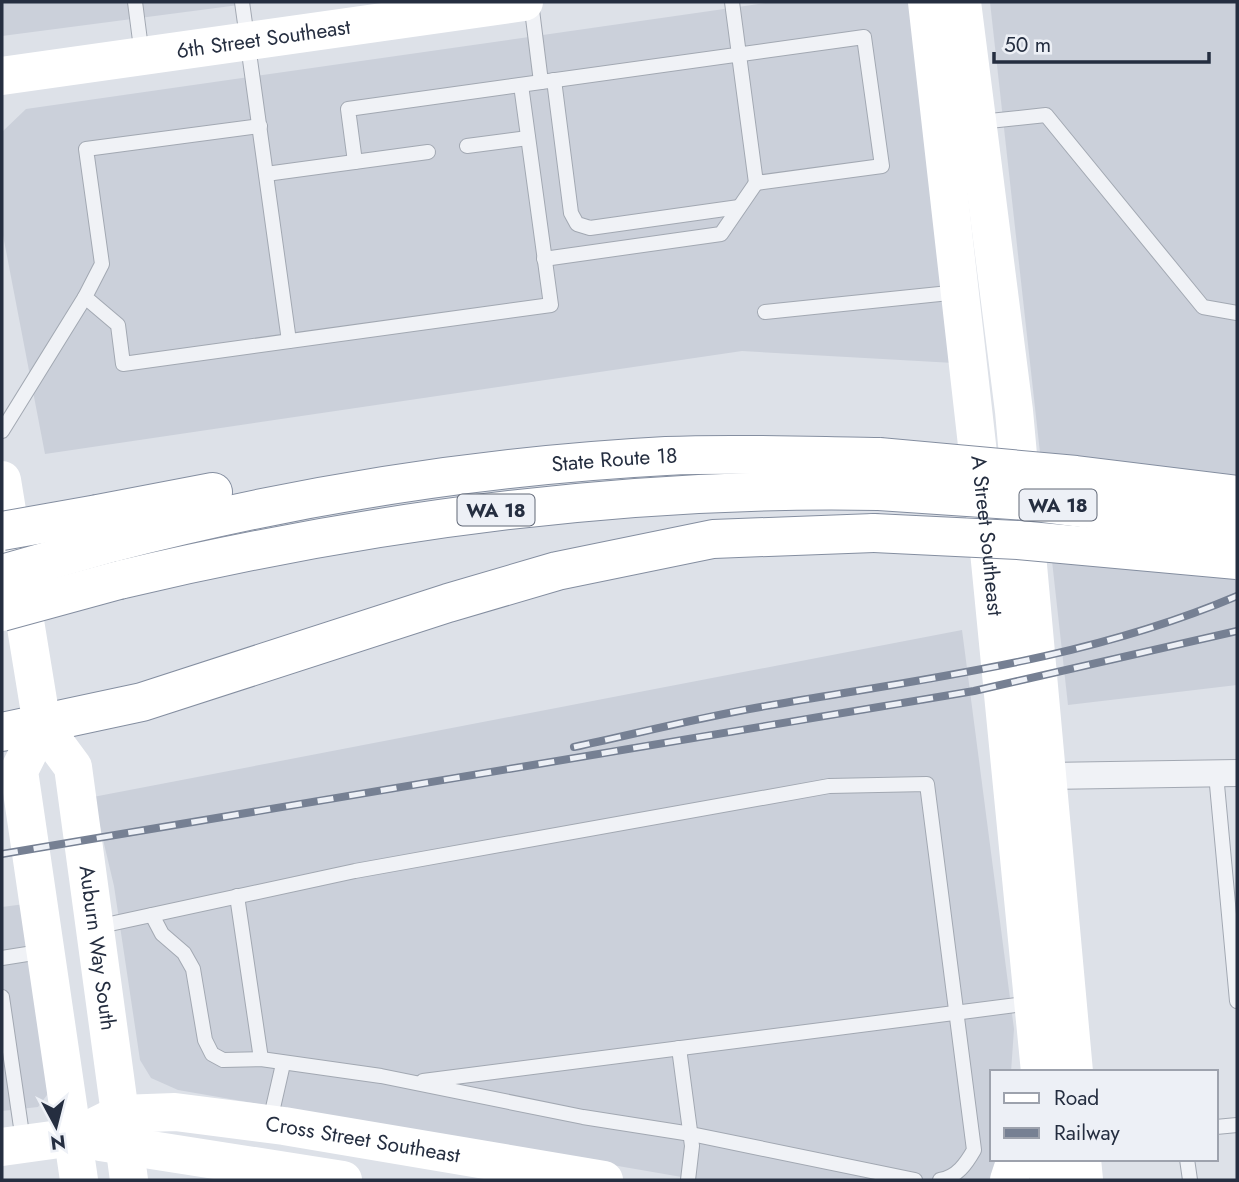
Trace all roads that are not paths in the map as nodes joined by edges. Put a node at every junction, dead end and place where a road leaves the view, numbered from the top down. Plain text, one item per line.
1 (135, 2) edge
2 (242, 2) edge
3 (524, 2) edge
4 (531, 2) edge
5 (732, 2) edge
6 (927, 2) edge
7 (962, 2) edge
8 (480, 5) edge
9 (248, 41) junction
10 (738, 55) junction
11 (142, 56) junction
12 (2, 76) edge
13 (547, 81) junction
14 (521, 85) junction
15 (979, 123) junction
16 (260, 126) junction
17 (528, 138) junction
18 (467, 146) dead end
19 (428, 152) dead end
20 (355, 162) junction
21 (266, 174) junction
22 (756, 183) junction
23 (739, 208) junction
24 (544, 259) junction
25 (960, 292) junction
26 (85, 297) junction
27 (765, 312) dead end
28 (1237, 313) edge
29 (289, 341) junction
30 (2, 431) edge
31 (879, 474) junction
32 (2, 480) edge
33 (1237, 495) edge
34 (1237, 528) edge
35 (2, 531) edge
36 (109, 546) junction
37 (1237, 560) edge
38 (2, 574) edge
39 (2, 612) edge
40 (42, 725) junction
41 (2, 732) edge
42 (1227, 773) edge
43 (1047, 776) junction
44 (237, 895) junction
45 (152, 915) junction
46 (95, 928) junction
47 (47, 951) junction
48 (2, 958) edge
49 (2, 997) edge
50 (1237, 1001) edge
51 (1033, 1003) junction
52 (957, 1013) junction
53 (678, 1048) junction
54 (261, 1059) junction
55 (283, 1064) junction
56 (1048, 1070) edge
57 (1048, 1070) edge
58 (412, 1082) junction
59 (270, 1123) junction
60 (1237, 1125) edge
61 (1218, 1127) edge
62 (691, 1134) junction
63 (74, 1137) junction
64 (12, 1145) edge
65 (124, 1147) edge
66 (1015, 1161) edge
67 (1047, 1161) edge
68 (1082, 1161) edge
69 (1187, 1161) edge
70 (79, 1180) edge
71 (343, 1180) edge
72 (604, 1180) edge
73 (688, 1180) edge
74 (915, 1180) edge
75 (940, 1180) edge
76 (1009, 1180) edge
77 (1049, 1180) edge
78 (1084, 1180) edge
79 (1190, 1180) edge

1 - 11 lane
2 - 9 lane
3 - 8 main road, 6th Street Southeast
4 - 13 lane
5 - 10 lane
6 - 25 main road, A Street Southeast
7 - 15 main road, A Street Southeast
8 - 9 main road, 6th Street Southeast
9 - 11 main road, 6th Street Southeast
9 - 16 lane
10 - 13 lane
10 - 22 lane
10 - 22 lane
11 - 12 main road, 6th Street Southeast
13 - 14 lane
13 - 23 lane
14 - 17 lane
14 - 20 lane
15 - 28 lane
15 - 43 main road, A Street Southeast
16 - 21 lane
16 - 26 lane
17 - 18 lane
17 - 24 lane
19 - 20 lane
20 - 21 lane
21 - 29 lane
22 - 23 lane
23 - 24 lane
24 - 29 lane
25 - 27 lane
25 - 51 main road, A Street Southeast
26 - 29 lane
26 - 30 lane
31 - 33 main road, State Route 18 / WA 18, bridge
31 - 34 main road, State Route 18 / WA 18, bridge
31 - 36 main road, State Route 18 / WA 18
31 - 36 main road, State Route 18 / WA 18
32 - 40 main road, Auburn Way South
35 - 36 main road, bridge
36 - 38 main road, State Route 18 / WA 18, bridge
36 - 39 main road, State Route 18 / WA 18, bridge
37 - 40 main road, bridge
40 - 41 main road
40 - 46 main road, Auburn Way South
40 - 47 main road
42 - 43 street
42 - 50 lane
43 - 56 main road, A Street Southeast
44 - 45 lane
44 - 52 lane
44 - 54 lane
45 - 46 lane
45 - 54 lane
46 - 65 main road, Auburn Way South
47 - 48 lane
47 - 63 main road
49 - 64 lane
51 - 52 lane
51 - 57 main road, A Street Southeast
52 - 53 lane
52 - 75 lane
53 - 58 lane
53 - 62 lane
54 - 55 lane
55 - 58 lane
55 - 59 lane
58 - 62 lane
59 - 65 main road, Cross Street Southeast
59 - 72 main road, Cross Street Southeast
60 - 61 lane
62 - 73 lane
62 - 74 lane
63 - 64 main road, Cross Street Southeast
63 - 65 main road, Cross Street Southeast
63 - 70 main road
65 - 71 main road, Cross Street Southeast
66 - 76 main road
67 - 77 main road
68 - 78 main road
69 - 79 lane

